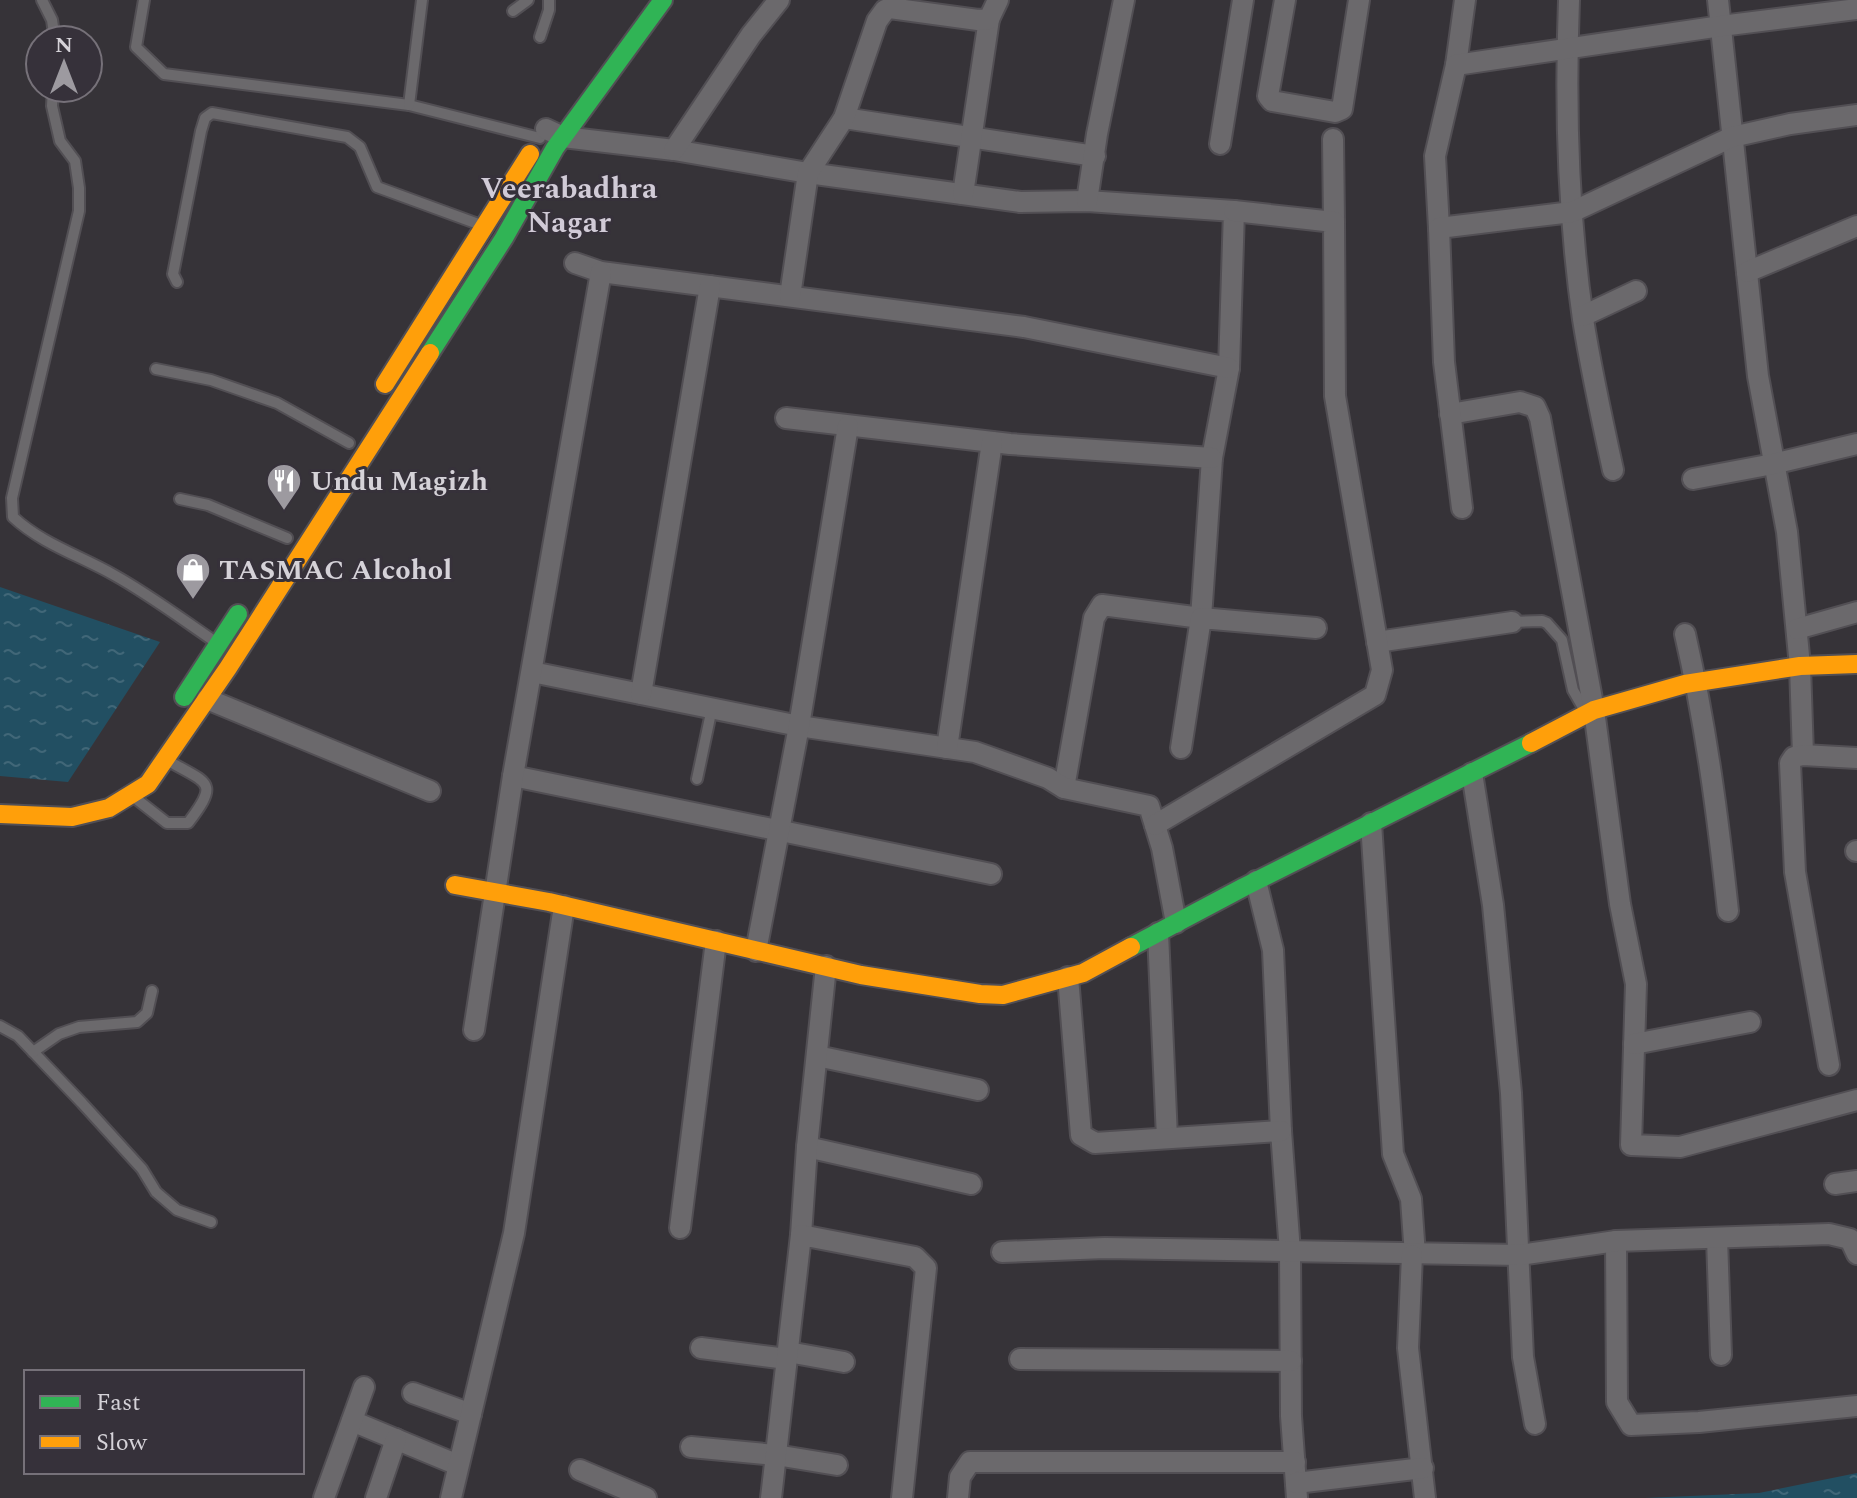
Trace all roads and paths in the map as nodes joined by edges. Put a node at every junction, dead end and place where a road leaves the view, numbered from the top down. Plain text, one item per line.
1 (42, 0) edge
2 (144, 0) edge
3 (422, 0) edge
4 (528, 0) edge
5 (549, 0) edge
6 (641, 0) edge
7 (663, 0) edge
8 (779, 0) edge
9 (998, 0) edge
10 (1124, 0) edge
11 (1243, 0) edge
12 (1285, 0) edge
13 (1359, 0) edge
14 (1372, 0) edge
15 (1465, 0) edge
16 (1569, 0) edge
17 (1718, 0) edge
18 (1857, 9) edge
19 (513, 11) dead end
20 (989, 19) junction
21 (53, 24) edge
22 (1721, 26) junction
23 (540, 37) dead end
24 (1567, 49) junction
25 (1362, 54) dead end
26 (1456, 65) junction
27 (52, 104) edge
28 (409, 105) junction
29 (1857, 115) edge
30 (844, 118) junction
31 (550, 135) junction
32 (1732, 137) junction
33 (971, 138) junction
34 (1333, 139) dead end
35 (1220, 144) dead end
36 (674, 150) junction
37 (1095, 156) junction
38 (808, 173) junction
39 (963, 194) junction
40 (1087, 201) junction
41 (1234, 211) junction
42 (1572, 212) junction
43 (1334, 222) junction
44 (483, 226) junction
45 (1857, 226) edge
46 (1439, 228) junction
47 (575, 263) dead end
48 (601, 272) junction
49 (1747, 272) junction
50 (177, 282) dead end
51 (710, 286) junction
52 (1636, 291) dead end
53 (790, 296) junction
54 (1583, 316) junction
55 (1229, 368) junction
56 (156, 369) dead end
57 (376, 399) dead end
58 (1450, 414) junction
59 (786, 418) dead end
60 (360, 425) dead end
61 (848, 426) junction
62 (992, 442) junction
63 (1857, 444) edge
64 (345, 449) joint
65 (1212, 458) junction
66 (1773, 464) junction
67 (1613, 470) dead end
68 (1693, 479) dead end
69 (180, 499) dead end
70 (1462, 508) dead end
71 (287, 538) dead end
72 (245, 604) dead end
73 (1857, 612) edge
74 (1201, 618) junction
75 (1512, 622) joint
76 (1316, 628) dead end
77 (1797, 629) junction
78 (1685, 634) dead end
79 (1377, 642) junction
80 (219, 644) junction
81 (1857, 664) edge
82 (1800, 666) junction
83 (532, 672) junction
84 (1696, 682) junction
85 (641, 694) junction
86 (207, 699) junction
87 (177, 707) dead end
88 (712, 708) junction
89 (1590, 712) junction
90 (799, 726) junction
91 (947, 748) junction
92 (1181, 748) dead end
93 (1803, 755) junction
94 (144, 758) dead end
95 (1857, 758) edge
96 (165, 759) junction
97 (1472, 773) junction
98 (513, 776) junction
99 (697, 779) dead end
100 (1064, 788) junction
101 (430, 791) dead end
102 (131, 794) junction
103 (0, 796) edge
104 (0, 814) edge
105 (1371, 823) junction
106 (1155, 825) junction
107 (779, 832) junction
108 (991, 874) dead end
109 (1256, 881) junction
110 (455, 885) dead end
111 (495, 891) junction
112 (564, 906) junction
113 (1728, 911) dead end
114 (1167, 928) junction
115 (716, 941) junction
116 (756, 951) junction
117 (826, 966) junction
118 (1068, 977) junction
119 (152, 991) dead end
120 (1750, 1022) dead end
121 (0, 1026) edge
122 (474, 1030) dead end
123 (1634, 1044) junction
124 (33, 1052) junction
125 (817, 1056) junction
126 (1829, 1065) dead end
127 (978, 1090) dead end
128 (1857, 1100) edge
129 (1281, 1131) junction
130 (1167, 1138) junction
131 (807, 1147) junction
132 (1857, 1181) edge
133 (971, 1184) dead end
134 (1835, 1184) dead end
135 (211, 1222) dead end
136 (680, 1228) dead end
137 (801, 1235) junction
138 (1717, 1238) junction
139 (1616, 1241) junction
140 (1002, 1252) dead end
141 (1290, 1252) junction
142 (1857, 1254) edge
143 (1414, 1255) junction
144 (1520, 1255) junction
145 (701, 1348) dead end
146 (1721, 1355) dead end
147 (788, 1356) junction
148 (1020, 1359) dead end
149 (1291, 1361) junction
150 (844, 1362) dead end
151 (364, 1387) dead end
152 (413, 1393) dead end
153 (1857, 1406) edge
154 (471, 1414) junction
155 (352, 1421) junction
156 (1535, 1424) dead end
157 (396, 1439) junction
158 (691, 1447) dead end
159 (776, 1455) junction
160 (458, 1465) junction
161 (837, 1465) dead end
162 (1423, 1468) junction
163 (580, 1470) dead end
164 (1296, 1481) edge
165 (324, 1498) edge
166 (376, 1498) edge
167 (451, 1498) edge
168 (646, 1498) edge
169 (771, 1498) edge
170 (902, 1498) edge
171 (958, 1498) edge
172 (1425, 1498) edge

1 - 21 lane
2 - 28 lane
3 - 28 lane
4 - 19 lane
5 - 23 lane
6 - 31 main road
7 - 31 main road
8 - 36 street
9 - 20 street
10 - 37 street
11 - 35 street
12 - 13 street
14 - 25 street
15 - 26 street
16 - 24 street
17 - 22 street
18 - 22 street
20 - 30 street
20 - 33 street
22 - 24 street
22 - 32 street
24 - 26 street
24 - 42 street
26 - 46 street
27 - 80 lane
28 - 31 lane
29 - 32 street
30 - 33 street
30 - 38 street
31 - 36 street
31 - 44 main road
31 - 86 main road
32 - 42 street
32 - 49 street
33 - 37 street
33 - 39 street
34 - 43 street
36 - 38 street
37 - 40 street
38 - 39 street
38 - 53 street
39 - 40 street
40 - 41 street
41 - 43 street
41 - 55 street
42 - 46 street
42 - 54 street
43 - 79 street
44 - 50 lane
44 - 57 main road
45 - 49 street
46 - 58 street
47 - 48 street
48 - 51 street
48 - 83 street
49 - 66 street
51 - 53 street
51 - 85 street
52 - 54 street
53 - 55 street
54 - 67 street
55 - 65 street
56 - 64 lane
58 - 70 street
58 - 89 street
59 - 61 street
60 - 64 main road
61 - 62 street
61 - 90 street
62 - 65 street
62 - 91 street
63 - 66 street
65 - 74 street
66 - 68 street
66 - 77 street
69 - 71 lane
72 - 80 main road
73 - 77 street
74 - 76 street
74 - 92 street
74 - 100 street
75 - 79 street
75 - 89 lane
77 - 82 street
78 - 84 street
79 - 106 street
80 - 87 main road
81 - 82 main road
82 - 84 main road
82 - 93 street
83 - 85 street
83 - 98 street
84 - 89 main road
84 - 113 street
85 - 88 street
86 - 96 main road
86 - 101 street
88 - 90 street
88 - 99 lane
89 - 97 main road
89 - 123 street
90 - 91 street
90 - 107 street
91 - 100 street
93 - 95 street
93 - 126 street
94 - 103 main road
96 - 102 main road
96 - 102 lane
97 - 105 main road
97 - 144 street
98 - 107 street
98 - 111 street
100 - 106 street
102 - 104 main road
105 - 109 main road
105 - 143 street
106 - 114 street
107 - 108 street
107 - 116 street
109 - 114 main road
109 - 129 street
110 - 111 main road
111 - 112 main road
111 - 122 street
112 - 115 main road
112 - 154 street
114 - 118 main road
114 - 130 street
115 - 116 main road
115 - 136 street
116 - 117 main road
117 - 118 main road
117 - 125 street
118 - 130 street
119 - 124 lane
120 - 123 street
121 - 124 lane
123 - 128 street
124 - 135 lane
125 - 127 street
125 - 131 street
129 - 130 street
129 - 141 street
131 - 133 street
131 - 137 street
132 - 134 street
137 - 147 street
137 - 170 street
138 - 139 street
138 - 142 street
138 - 146 street
139 - 144 street
139 - 153 street
140 - 141 street
141 - 143 street
141 - 149 street
143 - 144 street
143 - 162 street
144 - 156 street
145 - 147 street
147 - 150 street
147 - 159 street
148 - 149 street
149 - 164 street
151 - 155 street
152 - 154 street
154 - 160 street
155 - 157 street
155 - 165 street
157 - 160 street
157 - 166 street
158 - 159 street
159 - 161 street
159 - 169 street
160 - 167 street
162 - 164 street
162 - 172 street
163 - 168 street
164 - 171 street

